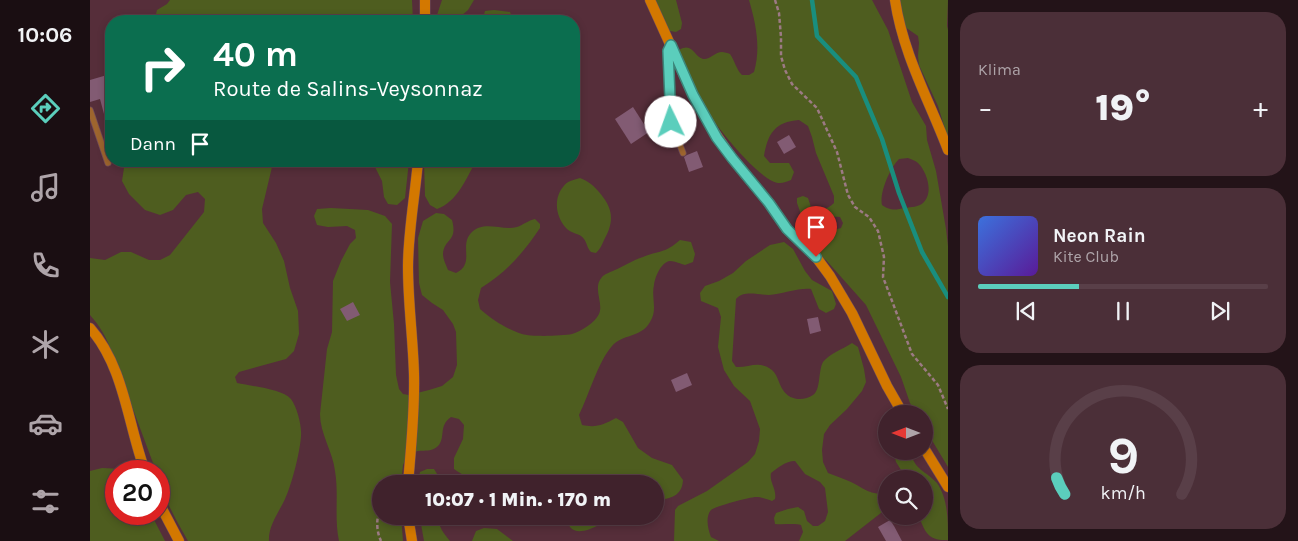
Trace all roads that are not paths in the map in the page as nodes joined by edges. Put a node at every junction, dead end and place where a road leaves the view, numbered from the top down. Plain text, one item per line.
1 (425, 0) edge
2 (650, 0) edge
3 (895, 0) edge
4 (425, 15) edge
5 (671, 45) junction
6 (90, 110) edge
7 (948, 150) edge
8 (683, 153) dead end
9 (105, 154) edge
10 (417, 167) edge
11 (90, 328) edge
12 (898, 405) edge
13 (142, 460) edge
14 (931, 460) edge
15 (409, 475) edge
16 (948, 487) edge
17 (170, 524) edge
18 (409, 525) edge
19 (179, 541) edge
20 (412, 541) edge

1 - 4 street
2 - 5 street
3 - 7 street
5 - 8 lane
5 - 12 street
6 - 9 lane
10 - 15 street
11 - 13 street
14 - 16 street
17 - 19 street
18 - 20 street

